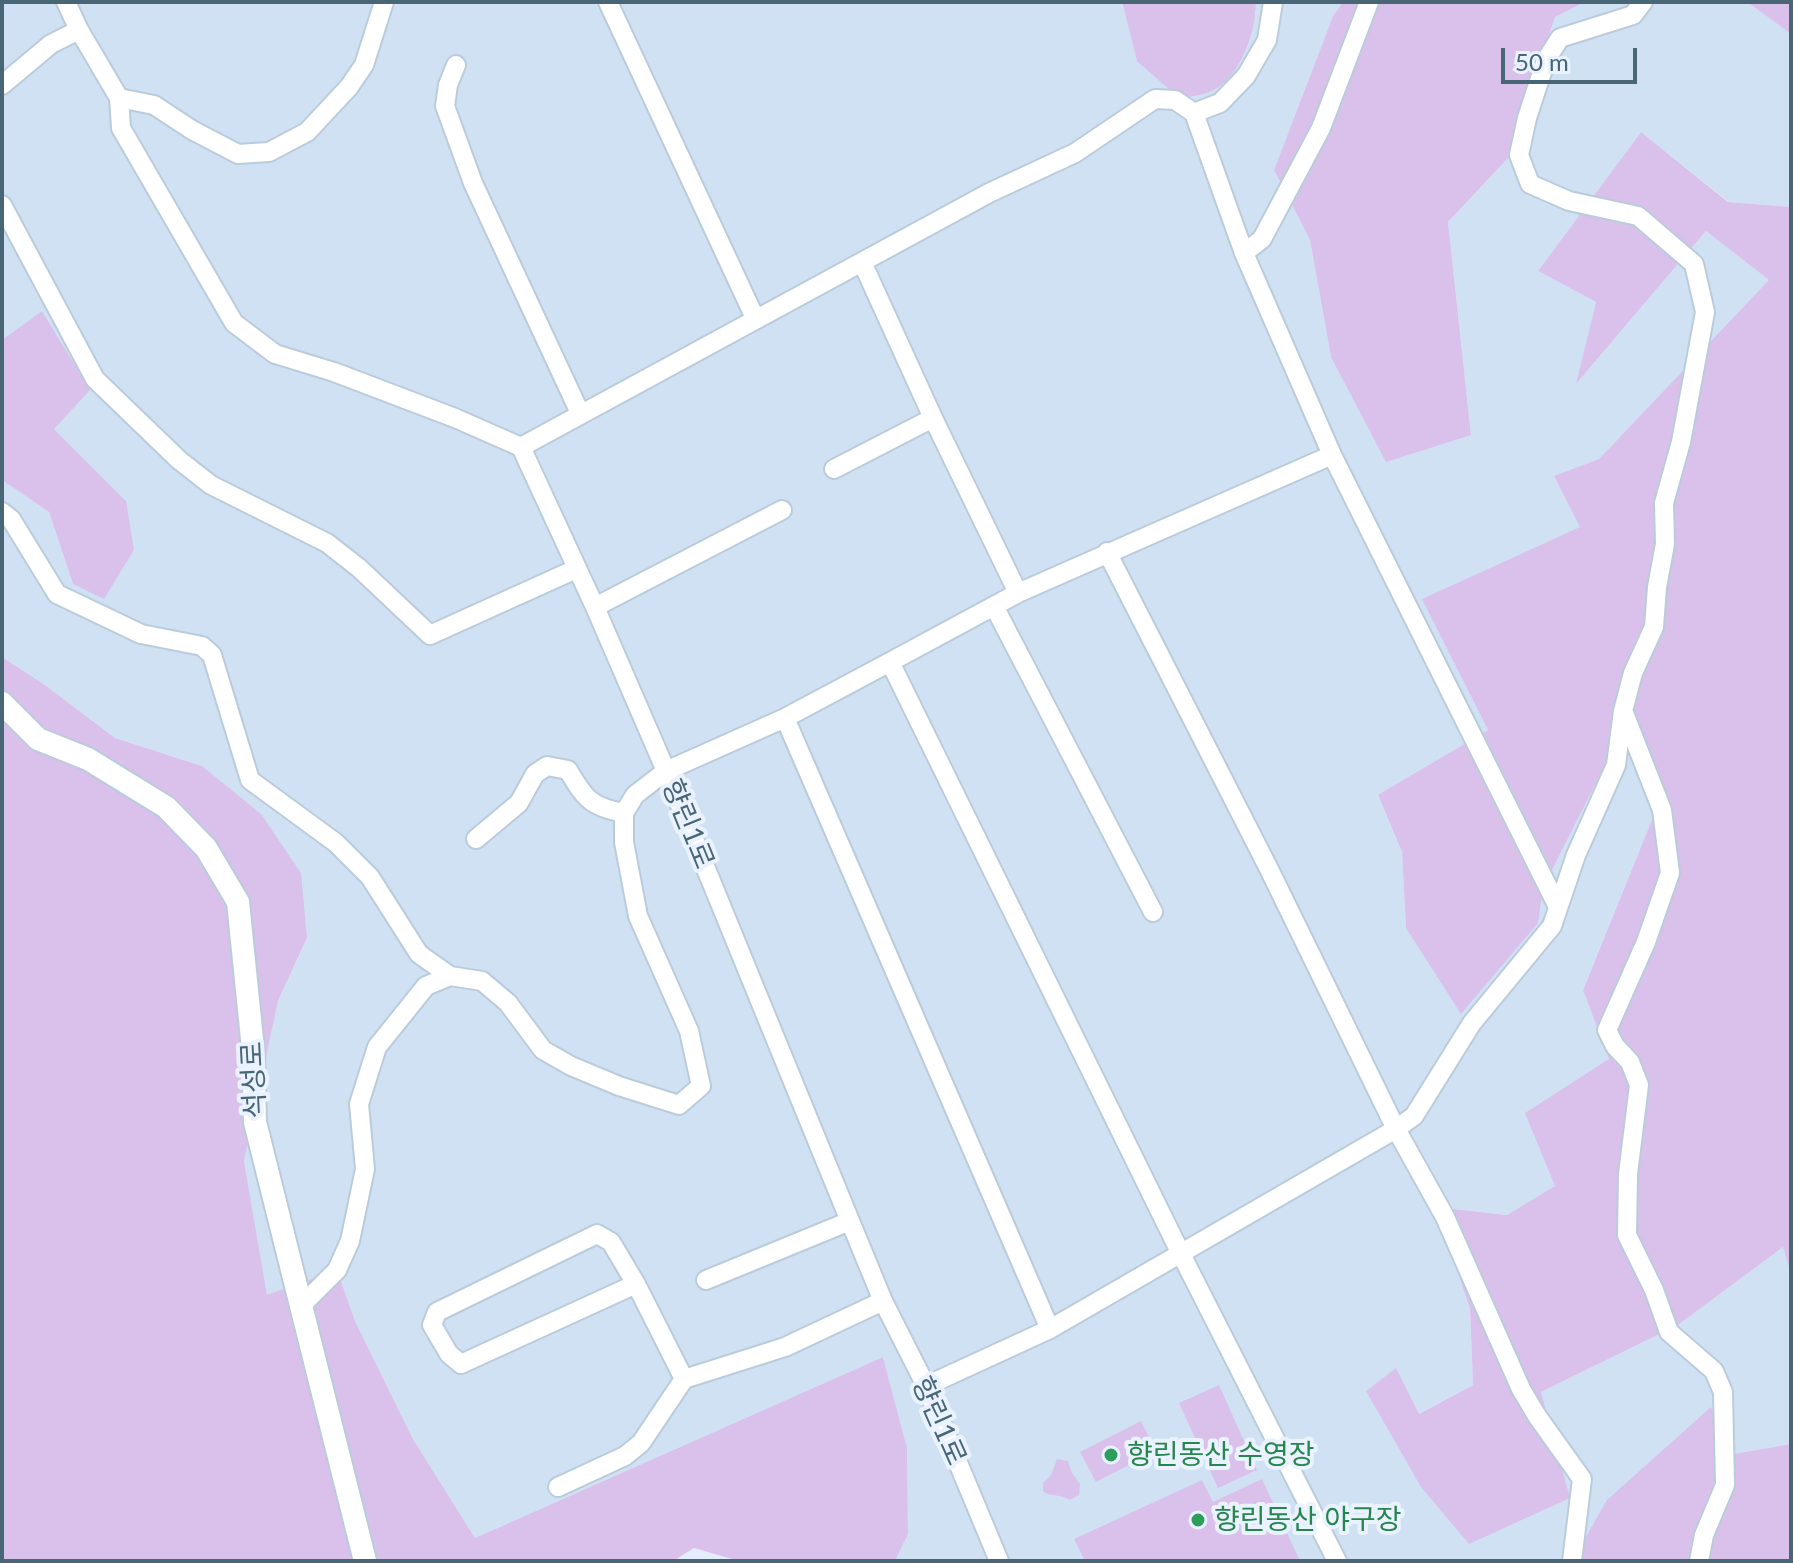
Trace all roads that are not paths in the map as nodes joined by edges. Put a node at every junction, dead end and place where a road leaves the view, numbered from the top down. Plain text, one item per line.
1 (66, 2) edge
2 (384, 2) edge
3 (608, 2) edge
4 (1273, 2) edge
5 (1369, 2) edge
6 (1643, 2) edge
7 (79, 30) junction
8 (456, 65) dead end
9 (2, 85) edge
10 (119, 98) junction
11 (1194, 113) junction
12 (2, 205) edge
13 (1244, 253) junction
14 (862, 262) junction
15 (755, 318) junction
16 (580, 413) junction
17 (933, 418) junction
18 (521, 447) junction
19 (1332, 455) junction
20 (834, 469) dead end
21 (782, 510) dead end
22 (2, 512) edge
23 (1107, 552) junction
24 (576, 569) junction
25 (1018, 593) junction
26 (994, 606) junction
27 (595, 607) junction
28 (890, 662) junction
29 (2, 703) edge
30 (1623, 711) junction
31 (785, 718) junction
32 (666, 771) junction
33 (624, 813) junction
34 (476, 839) dead end
35 (1558, 907) junction
36 (1153, 912) dead end
37 (450, 976) junction
38 (1396, 1129) junction
39 (850, 1221) junction
40 (1180, 1252) junction
41 (706, 1280) dead end
42 (636, 1284) junction
43 (883, 1301) junction
44 (301, 1306) junction
45 (1050, 1329) junction
46 (684, 1379) junction
47 (926, 1386) junction
48 (558, 1487) dead end
49 (365, 1561) edge
50 (999, 1561) edge
51 (1337, 1561) edge
52 (1572, 1561) edge
53 (1699, 1561) edge

1 - 7 street
2 - 10 street
3 - 15 street
4 - 11 street
5 - 13 street
6 - 30 street
7 - 9 street
7 - 10 street
8 - 16 street
10 - 18 street
11 - 13 street
11 - 14 street
12 - 24 street
13 - 19 street
14 - 15 street
14 - 17 street
15 - 16 street
16 - 18 street
17 - 20 street
17 - 25 street
18 - 24 street, 향린1로
19 - 23 street
19 - 35 street
21 - 27 street
22 - 37 street
23 - 25 street
23 - 38 street
24 - 27 street, 향린1로
25 - 26 street
26 - 28 street
26 - 36 street
27 - 32 street, 향린1로
28 - 31 street
28 - 40 street
29 - 44 street, 석성로
30 - 35 street
30 - 53 street
31 - 32 street
31 - 45 street
32 - 33 street
32 - 39 street, 향린1로
33 - 34 street
33 - 37 street
35 - 38 street
37 - 44 street
38 - 40 street
38 - 52 street
39 - 41 street
39 - 43 street, 향린1로
40 - 45 street
40 - 51 street
42 - 42 street
42 - 46 street
43 - 46 street
43 - 47 street, 향린1로
44 - 49 street, 석성로
45 - 47 street
46 - 48 street
47 - 50 street, 향린1로

